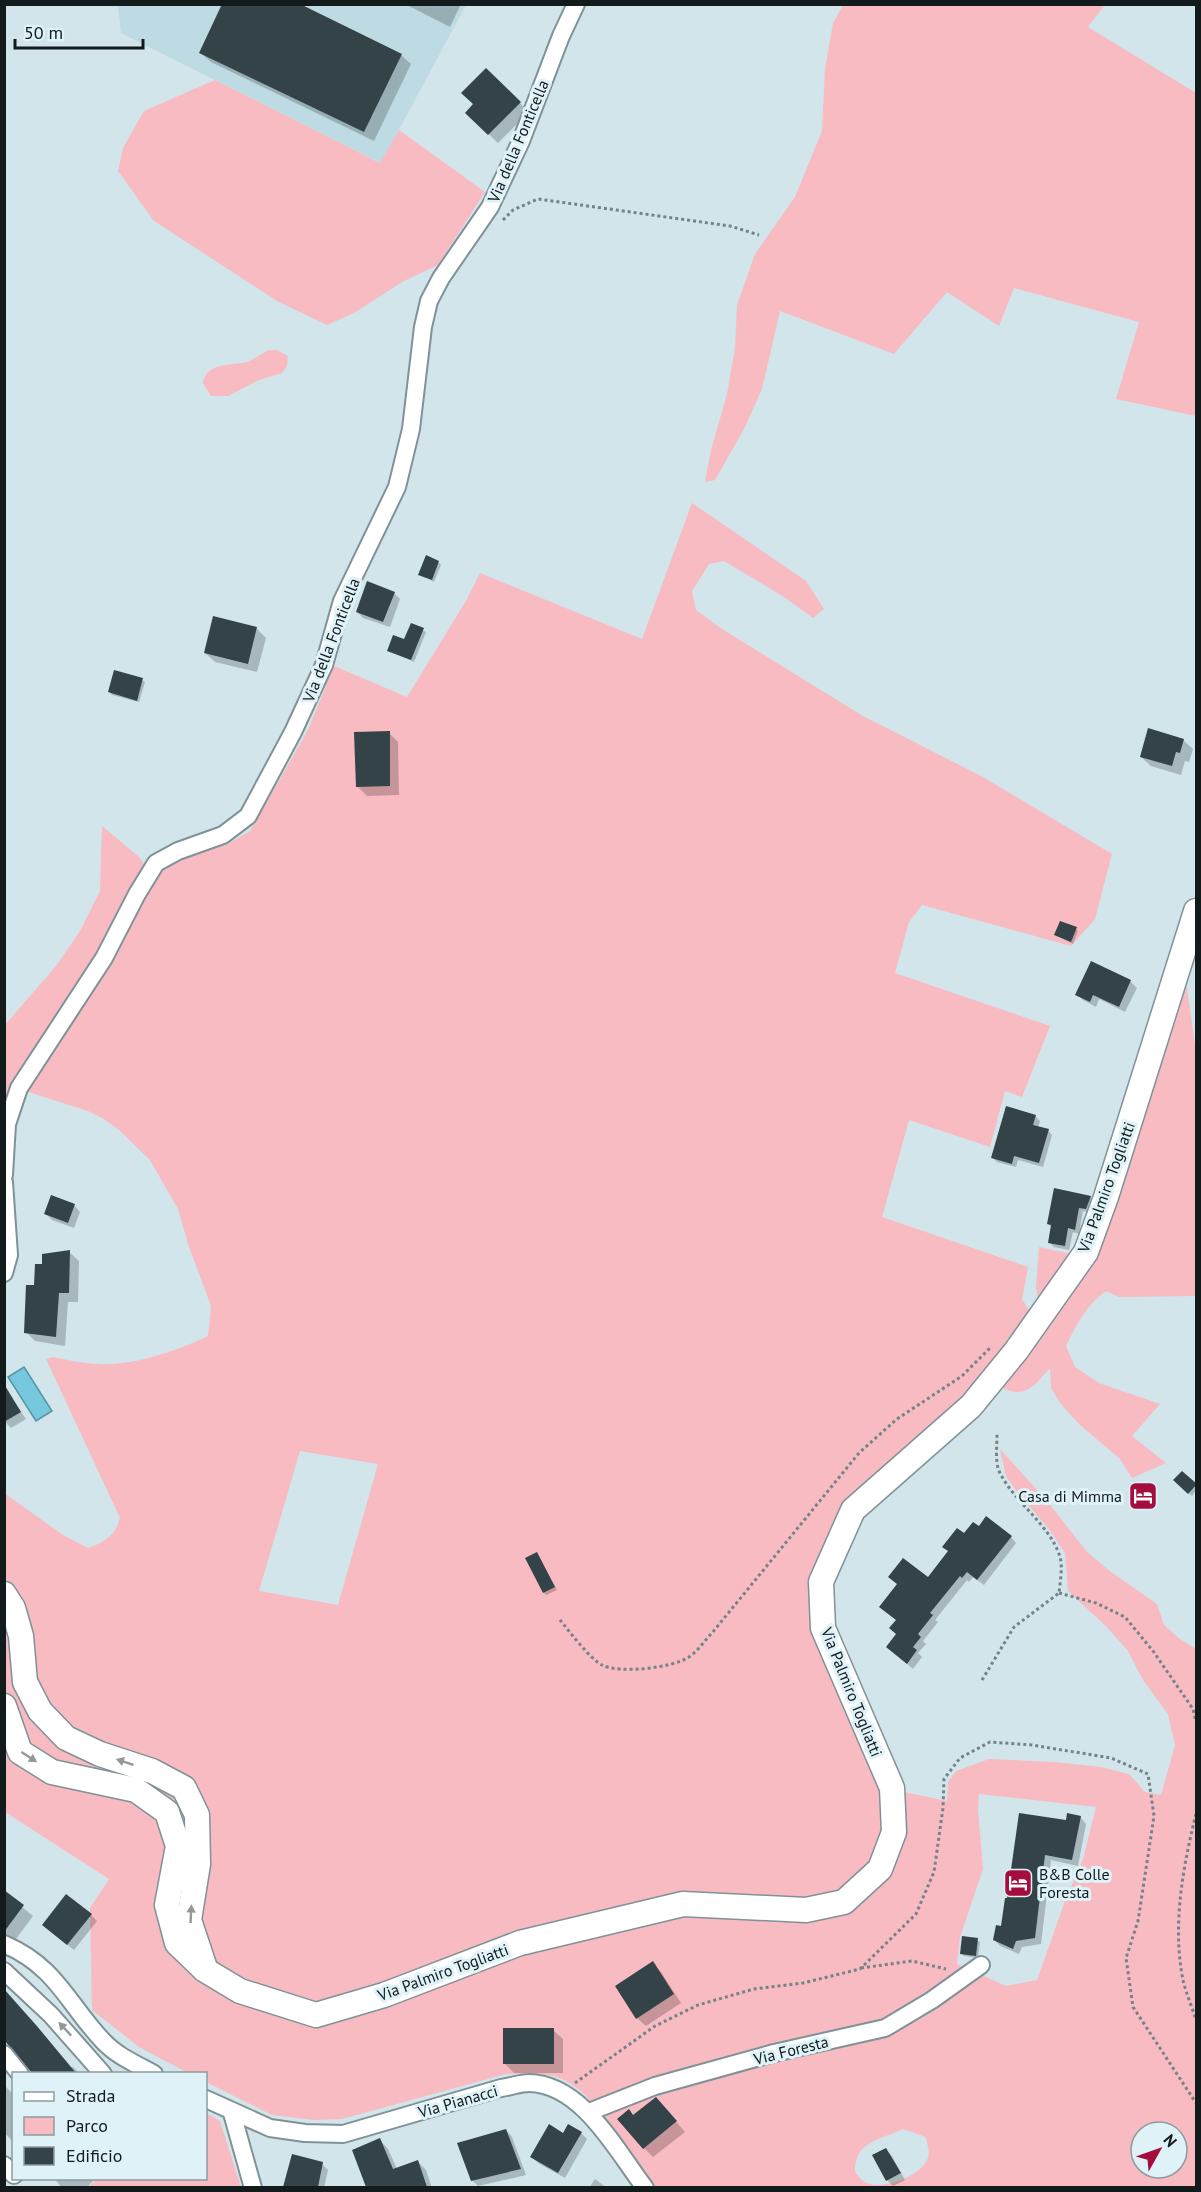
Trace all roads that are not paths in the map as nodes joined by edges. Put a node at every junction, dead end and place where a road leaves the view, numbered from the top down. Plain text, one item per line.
1 (576, 4) edge
2 (1197, 911) edge
3 (4, 1175) edge
4 (4, 1182) edge
5 (4, 1273) edge
6 (4, 1594) edge
7 (4, 1706) edge
8 (4, 1944) edge
9 (206, 1970) junction
10 (974, 1970) road end
11 (4, 1971) edge
12 (4, 2054) edge
13 (19, 2072) edge
14 (102, 2072) edge
15 (152, 2072) edge
16 (207, 2100) edge
17 (589, 2112) junction
18 (232, 2113) junction
19 (253, 2187) edge
20 (645, 2187) edge

1 - 3 street, Via della Fonticella
2 - 9 street, Via Palmiro Togliatti
4 - 5 street
9 -> 6 street
7 -> 9 street, Via Palmiro Togliatti
8 - 15 street
10 - 17 street, Via Foresta
14 -> 11 street
12 - 13 street
16 - 18 street, Via Pianacci
17 - 18 street, Via Pianacci
17 - 20 street, Via Pianacci
18 - 19 street

